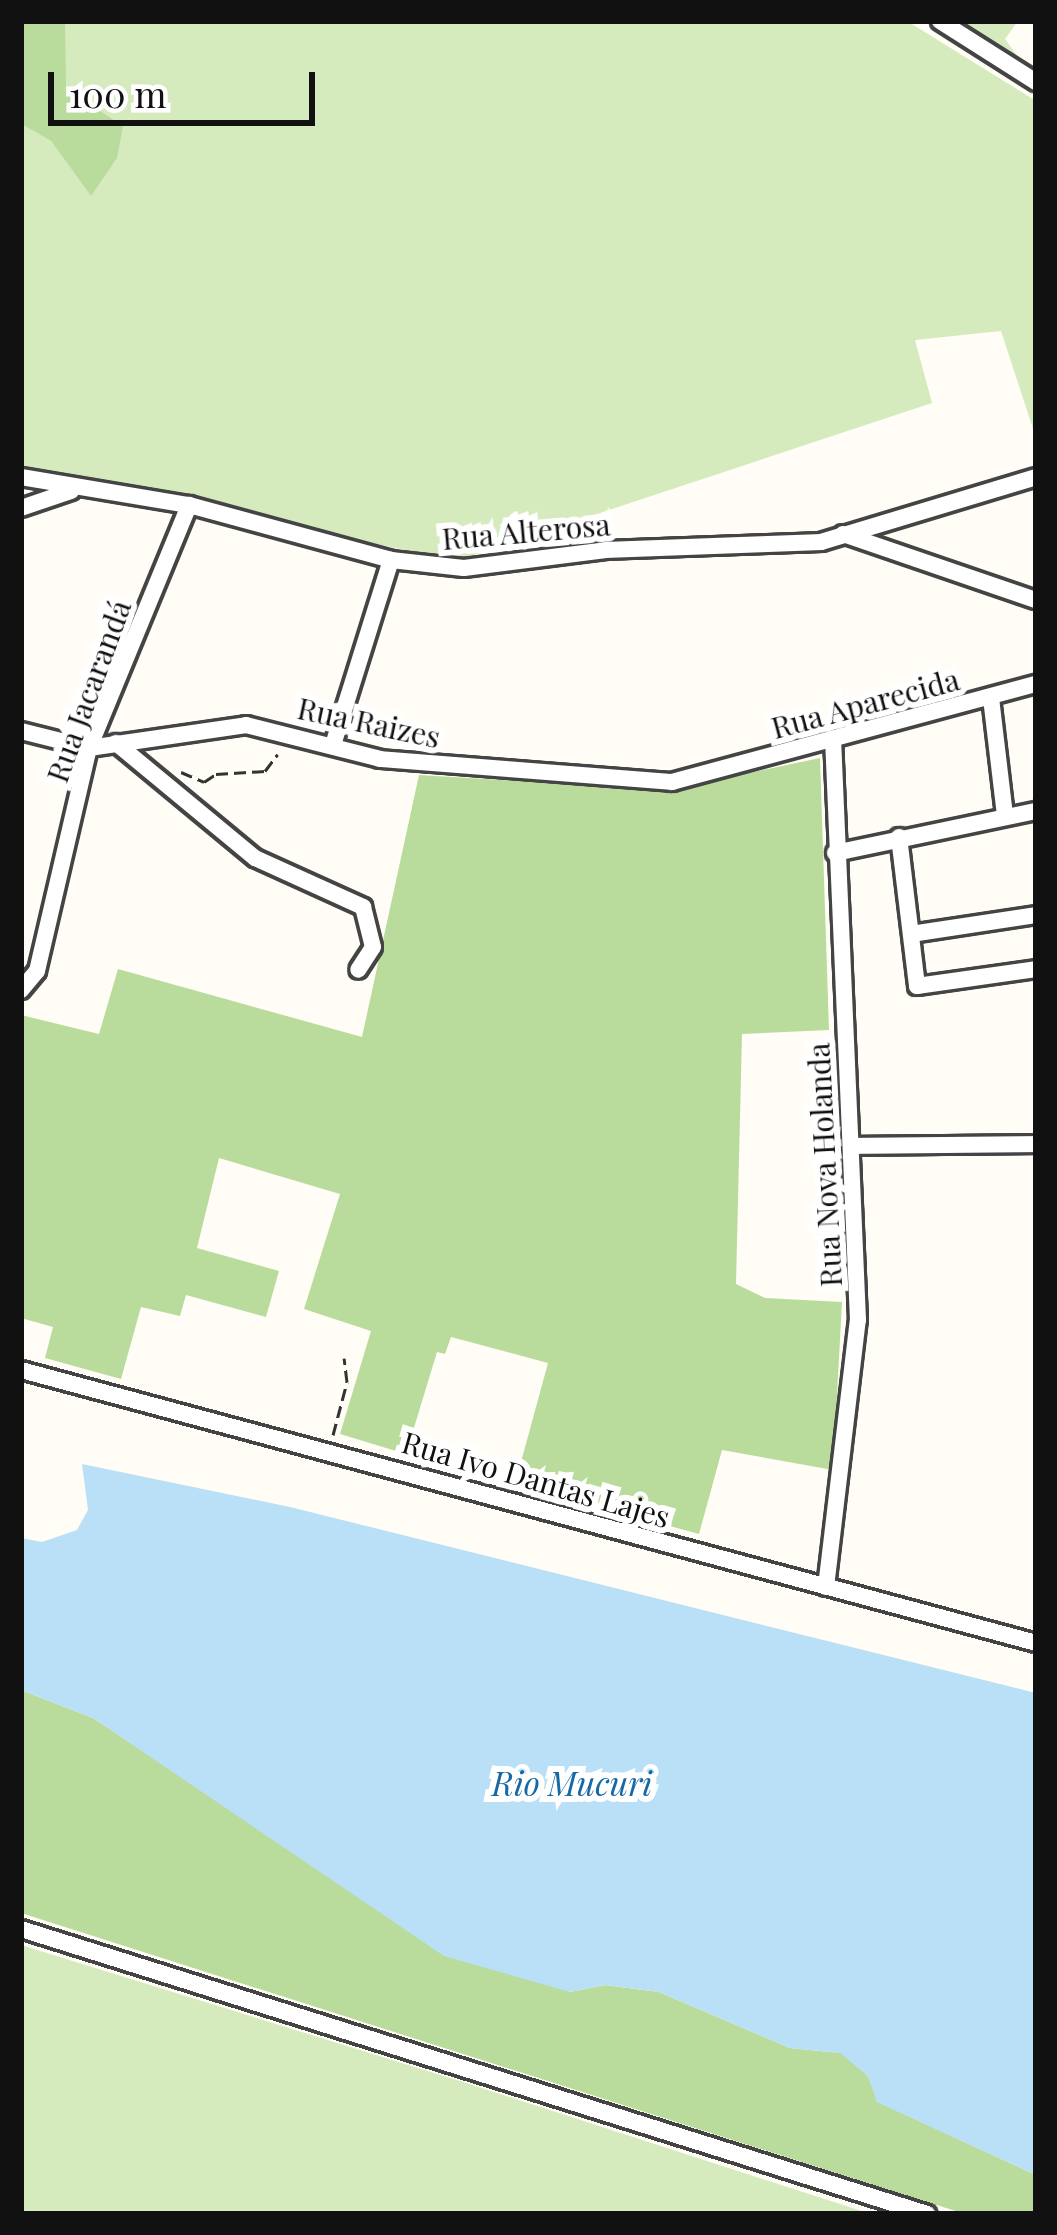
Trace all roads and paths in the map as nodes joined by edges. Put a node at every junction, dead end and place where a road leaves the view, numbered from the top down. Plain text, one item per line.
1 (940, 21) edge
2 (1036, 82) edge
3 (21, 476) edge
4 (1036, 477) edge
5 (75, 490) junction
6 (189, 505) junction
7 (21, 508) edge
8 (842, 534) junction
9 (391, 560) junction
10 (1036, 599) edge
11 (1036, 684) edge
12 (991, 698) junction
13 (21, 731) edge
14 (294, 734) junction
15 (833, 739) junction
16 (116, 743) junction
17 (333, 746) junction
18 (89, 748) junction
19 (173, 769) dead end
20 (709, 774) joint
21 (1036, 811) edge
22 (1005, 816) junction
23 (899, 837) junction
24 (835, 853) junction
25 (1036, 915) edge
26 (911, 934) junction
27 (1036, 969) edge
28 (358, 970) dead end
29 (21, 990) edge
30 (1036, 1144) edge
31 (852, 1147) junction
32 (344, 1358) dead end
33 (21, 1370) edge
34 (329, 1448) junction
35 (826, 1587) junction
36 (1036, 1643) edge
37 (21, 1929) edge
38 (926, 2214) edge

1 - 2 street
3 - 5 street, Rua Alterosa
4 - 8 street, Rua Alterosa
5 - 6 street, Rua Alterosa
5 - 7 street
6 - 9 street, Rua Alterosa
6 - 18 street, Rua Jacarandá
8 - 9 street, Rua Alterosa
8 - 10 street
9 - 17 street
11 - 12 street, Rua Aparecida
12 - 15 street, Rua Aparecida
12 - 22 street
13 - 18 street, Rua Raizes
14 - 16 street, Rua Raizes
14 - 17 street, Rua Raizes
14 - 19 path
15 - 20 street, Rua Aparecida
15 - 24 street, Rua Nova Holanda
16 - 18 street, Rua Raizes
16 - 28 street
17 - 20 street, Rua Raizes
18 - 29 street, Rua Jacarandá
21 - 22 street
22 - 23 street
23 - 24 street
23 - 26 street
24 - 31 street, Rua Nova Holanda
25 - 26 street
26 - 27 street
30 - 31 street
31 - 35 street, Rua Nova Holanda
32 - 34 path
33 - 34 street, Rua Ivo Dantas Lajes
34 - 35 street, Rua Ivo Dantas Lajes
35 - 36 street, Rua Ivo Dantas Lajes
37 - 38 street

